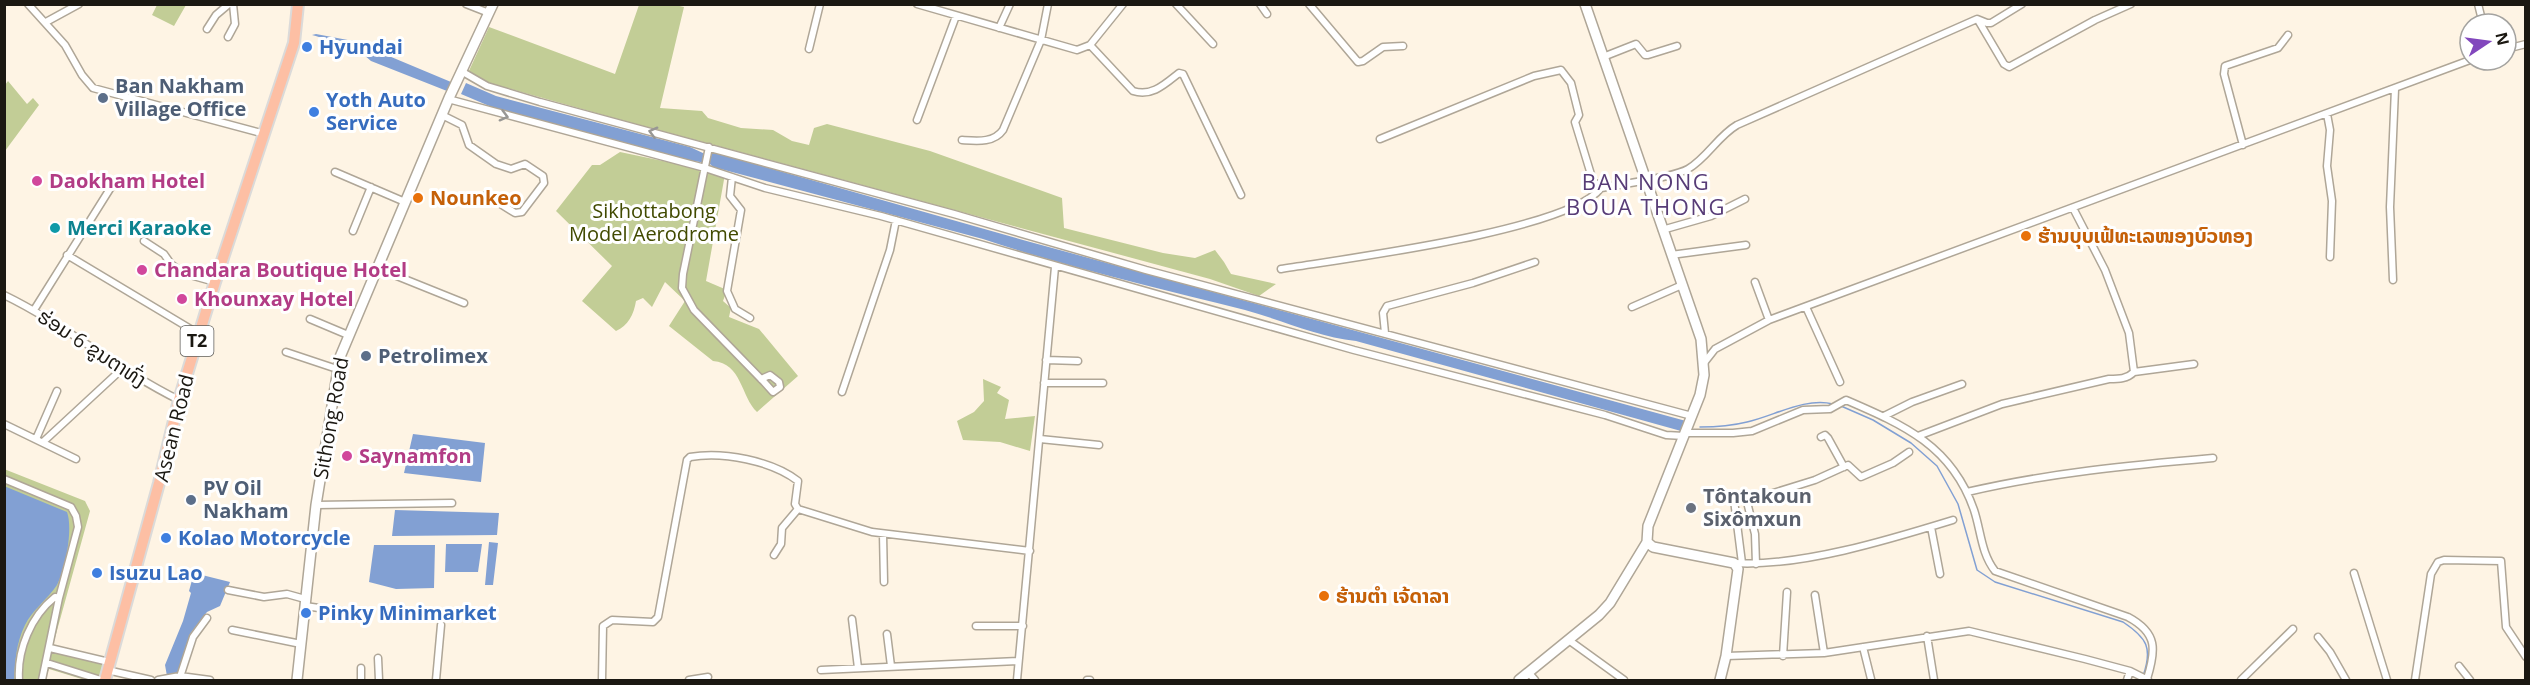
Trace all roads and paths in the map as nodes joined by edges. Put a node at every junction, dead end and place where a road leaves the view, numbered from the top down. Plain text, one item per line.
1 (28, 4) edge
2 (79, 4) edge
3 (231, 4) edge
4 (298, 4) edge
5 (466, 4) edge
6 (820, 4) edge
7 (917, 4) edge
8 (1010, 4) edge
9 (1048, 4) edge
10 (1123, 4) edge
11 (1176, 4) edge
12 (1260, 4) edge
13 (1309, 4) edge
14 (1585, 4) edge
15 (2022, 4) edge
16 (2131, 4) edge
17 (491, 9) edge
18 (1267, 14) dead end
19 (956, 16) junction
20 (1978, 19) junction
21 (46, 22) junction
22 (999, 28) junction
23 (207, 29) dead end
24 (2288, 35) dead end
25 (228, 37) dead end
26 (1041, 40) junction
27 (1213, 44) dead end
28 (1090, 45) junction
29 (1403, 46) dead end
30 (1677, 46) dead end
31 (808, 49) dead end
32 (1603, 57) junction
33 (2458, 65) edge
34 (461, 71) junction
35 (2395, 89) junction
36 (449, 99) junction
37 (2327, 114) junction
38 (442, 115) junction
39 (917, 120) dead end
40 (266, 134) junction
41 (1380, 139) dead end
42 (962, 140) dead end
43 (2243, 145) junction
44 (709, 150) junction
45 (705, 166) junction
46 (335, 172) dead end
47 (732, 177) junction
48 (1645, 179) junction
49 (113, 184) dead end
50 (371, 187) junction
51 (1601, 188) junction
52 (486, 195) dead end
53 (1241, 195) dead end
54 (1745, 199) dead end
55 (405, 202) junction
56 (2073, 208) junction
57 (896, 220) junction
58 (1662, 230) junction
59 (353, 231) dead end
60 (144, 241) dead end
61 (1746, 244) dead end
62 (67, 255) junction
63 (1671, 255) junction
64 (2330, 257) dead end
65 (1535, 262) dead end
66 (1055, 267) junction
67 (377, 268) junction
68 (1281, 269) dead end
69 (2393, 279) dead end
70 (215, 282) junction
71 (1755, 282) dead end
72 (1682, 285) junction
73 (4, 295) edge
74 (464, 303) dead end
75 (1632, 307) dead end
76 (1806, 307) junction
77 (34, 310) junction
78 (750, 318) dead end
79 (310, 319) dead end
80 (1769, 320) junction
81 (1385, 333) junction
82 (199, 334) junction
83 (348, 335) junction
84 (286, 352) dead end
85 (1046, 360) junction
86 (1078, 361) dead end
87 (1704, 363) junction
88 (2194, 364) dead end
89 (123, 368) junction
90 (337, 369) junction
91 (2134, 372) junction
92 (761, 379) dead end
93 (1840, 382) dead end
94 (1044, 383) junction
95 (1103, 383) dead end
96 (1962, 384) dead end
97 (57, 391) dead end
98 (842, 392) dead end
99 (179, 400) junction
100 (1692, 416) junction
101 (1884, 416) junction
102 (4, 424) edge
103 (1685, 435) junction
104 (1918, 436) junction
105 (1821, 437) dead end
106 (36, 439) junction
107 (1040, 439) junction
108 (43, 442) junction
109 (1099, 445) dead end
110 (1909, 452) dead end
111 (2213, 458) dead end
112 (75, 459) dead end
113 (1844, 467) junction
114 (4, 479) edge
115 (1967, 492) junction
116 (1734, 500) dead end
117 (452, 503) dead end
118 (316, 505) junction
119 (798, 509) junction
120 (1953, 520) dead end
121 (1931, 527) junction
122 (884, 534) junction
123 (1647, 542) junction
124 (1030, 551) junction
125 (774, 555) dead end
126 (1738, 563) junction
127 (1756, 564) junction
128 (2354, 573) dead end
129 (1940, 574) dead end
130 (884, 582) dead end
131 (228, 590) dead end
132 (1787, 592) dead end
133 (1815, 595) dead end
134 (59, 598) junction
135 (305, 603) junction
136 (368, 615) dead end
137 (207, 618) dead end
138 (852, 619) dead end
139 (441, 625) dead end
140 (976, 626) dead end
141 (1023, 626) junction
142 (2293, 629) dead end
143 (232, 630) dead end
144 (887, 633) dead end
145 (1927, 636) junction
146 (2318, 637) dead end
147 (1570, 641) junction
148 (301, 644) junction
149 (1863, 647) junction
150 (50, 648) junction
151 (1824, 653) junction
152 (1726, 656) junction
153 (1783, 656) junction
154 (2526, 657) edge
155 (378, 658) dead end
156 (1018, 661) junction
157 (47, 663) junction
158 (891, 666) junction
159 (2459, 666) dead end
160 (361, 668) dead end
161 (858, 668) junction
162 (821, 670) dead end
163 (2132, 672) junction
164 (106, 673) edge
165 (708, 677) dead end
166 (1532, 677) edge
167 (179, 678) edge
168 (1871, 679) dead end
169 (2147, 679) edge
170 (18, 681) edge
171 (42, 681) edge
172 (151, 681) edge
173 (158, 681) edge
174 (210, 681) edge
175 (297, 681) edge
176 (361, 681) edge
177 (379, 681) edge
178 (436, 681) edge
179 (602, 681) edge
180 (689, 681) edge
181 (1017, 681) edge
182 (1519, 681) edge
183 (1624, 681) edge
184 (1720, 681) edge
185 (1934, 681) edge
186 (2127, 681) edge
187 (2241, 681) edge
188 (2346, 681) edge
189 (2387, 681) edge
190 (2415, 681) edge
191 (2470, 681) edge

1 - 21 street
2 - 21 street
3 - 23 street
3 - 25 street
4 - 40 main road, Asean Road / T2
5 - 17 street
6 - 31 street
7 - 19 street
8 - 22 street
9 - 26 street
10 - 28 street
11 - 27 street
12 - 18 street
13 - 29 street
14 - 32 street
15 - 20 street
16 - 20 street
17 - 34 street, Sithong Road
19 - 22 street
19 - 39 street
20 - 48 street
21 - 40 street
22 - 26 street
24 - 43 street
26 - 28 street
26 - 42 street
28 - 53 street
30 - 32 street
32 - 48 street
33 - 35 street
34 - 36 street, Sithong Road
44 -> 34 street
35 - 37 street
35 - 69 street
36 - 38 street, Sithong Road
36 -> 45 street
37 - 43 street
37 - 64 street
38 - 52 street
38 - 55 street, Sithong Road
40 - 70 main road, Asean Road / T2
41 - 51 street
43 - 56 street
44 - 45 street
44 - 81 street
45 - 47 street
45 - 92 street
46 - 50 street
47 - 57 street
47 - 78 street
48 - 51 street
48 - 58 street
49 - 62 street
50 - 55 street
50 - 59 street
51 - 68 street
54 - 58 street
55 - 67 street, Sithong Road
56 - 76 street
56 - 91 street
57 - 66 street
57 - 98 street
58 - 63 street
60 - 70 street
61 - 63 street
62 - 77 street
62 - 82 street
63 - 72 street
65 - 81 street
66 - 85 street
66 - 103 street
67 - 74 street
67 - 83 street, Sithong Road
70 - 82 main road, Asean Road / T2
71 - 80 street
72 - 75 street
72 - 87 street
73 - 77 street, ຮ່ອມ 6 ຂູນຕາທົ່ງ
76 - 80 street
76 - 93 street
77 - 89 street, ຮ່ອມ 6 ຂູນຕາທົ່ງ
79 - 83 street
80 - 87 street
81 - 100 street
82 - 99 main road, Asean Road / T2
83 - 90 street, Sithong Road
84 - 90 street
85 - 86 street
85 - 94 street
87 - 100 street
88 - 91 street
89 - 99 street, ຮ່ອມ 6 ຂູນຕາທົ່ງ
89 - 108 street
90 - 118 street, Sithong Road
91 - 104 street
94 - 95 street
94 - 107 street
96 - 101 street
97 - 106 street
99 - 164 main road, Asean Road / T2
100 - 103 street
101 - 103 street
101 - 104 street
102 - 106 street
103 - 123 street
104 - 115 street
105 - 113 street
106 - 108 street
107 - 109 street
107 - 124 street
108 - 112 street
110 - 113 street
111 - 115 street
113 - 127 street
114 - 134 street
115 - 169 street
116 - 126 street
117 - 118 street
118 - 135 street, Sithong Road
119 - 122 street
119 - 125 street
119 - 179 street
120 - 121 street
121 - 127 street
121 - 129 street
122 - 124 street
122 - 130 street
123 - 126 street
123 - 147 street
124 - 141 street
126 - 127 street
126 - 152 street
128 - 189 street
131 - 135 street
132 - 153 street
133 - 151 street
134 - 150 street
134 - 170 street
135 - 136 street
135 - 148 street, Sithong Road
137 - 167 street
138 - 161 street
139 - 178 street
140 - 141 street
141 - 156 street
142 - 187 street
143 - 148 street
144 - 158 street
145 - 149 street
145 - 163 street
145 - 185 street
146 - 188 street
147 - 166 street
147 - 183 street
148 - 175 street, Sithong Road
149 - 151 street
149 - 168 street
150 - 157 street
150 - 164 street
151 - 153 street
152 - 153 street
152 - 184 street
154 - 190 street
155 - 177 street
156 - 158 street
156 - 181 street
157 - 164 street
157 - 171 street
158 - 161 street
159 - 191 street
160 - 176 street
161 - 162 street
163 - 169 street
163 - 186 street
164 - 172 street
165 - 180 street
166 - 182 street
167 - 173 street
167 - 174 street

